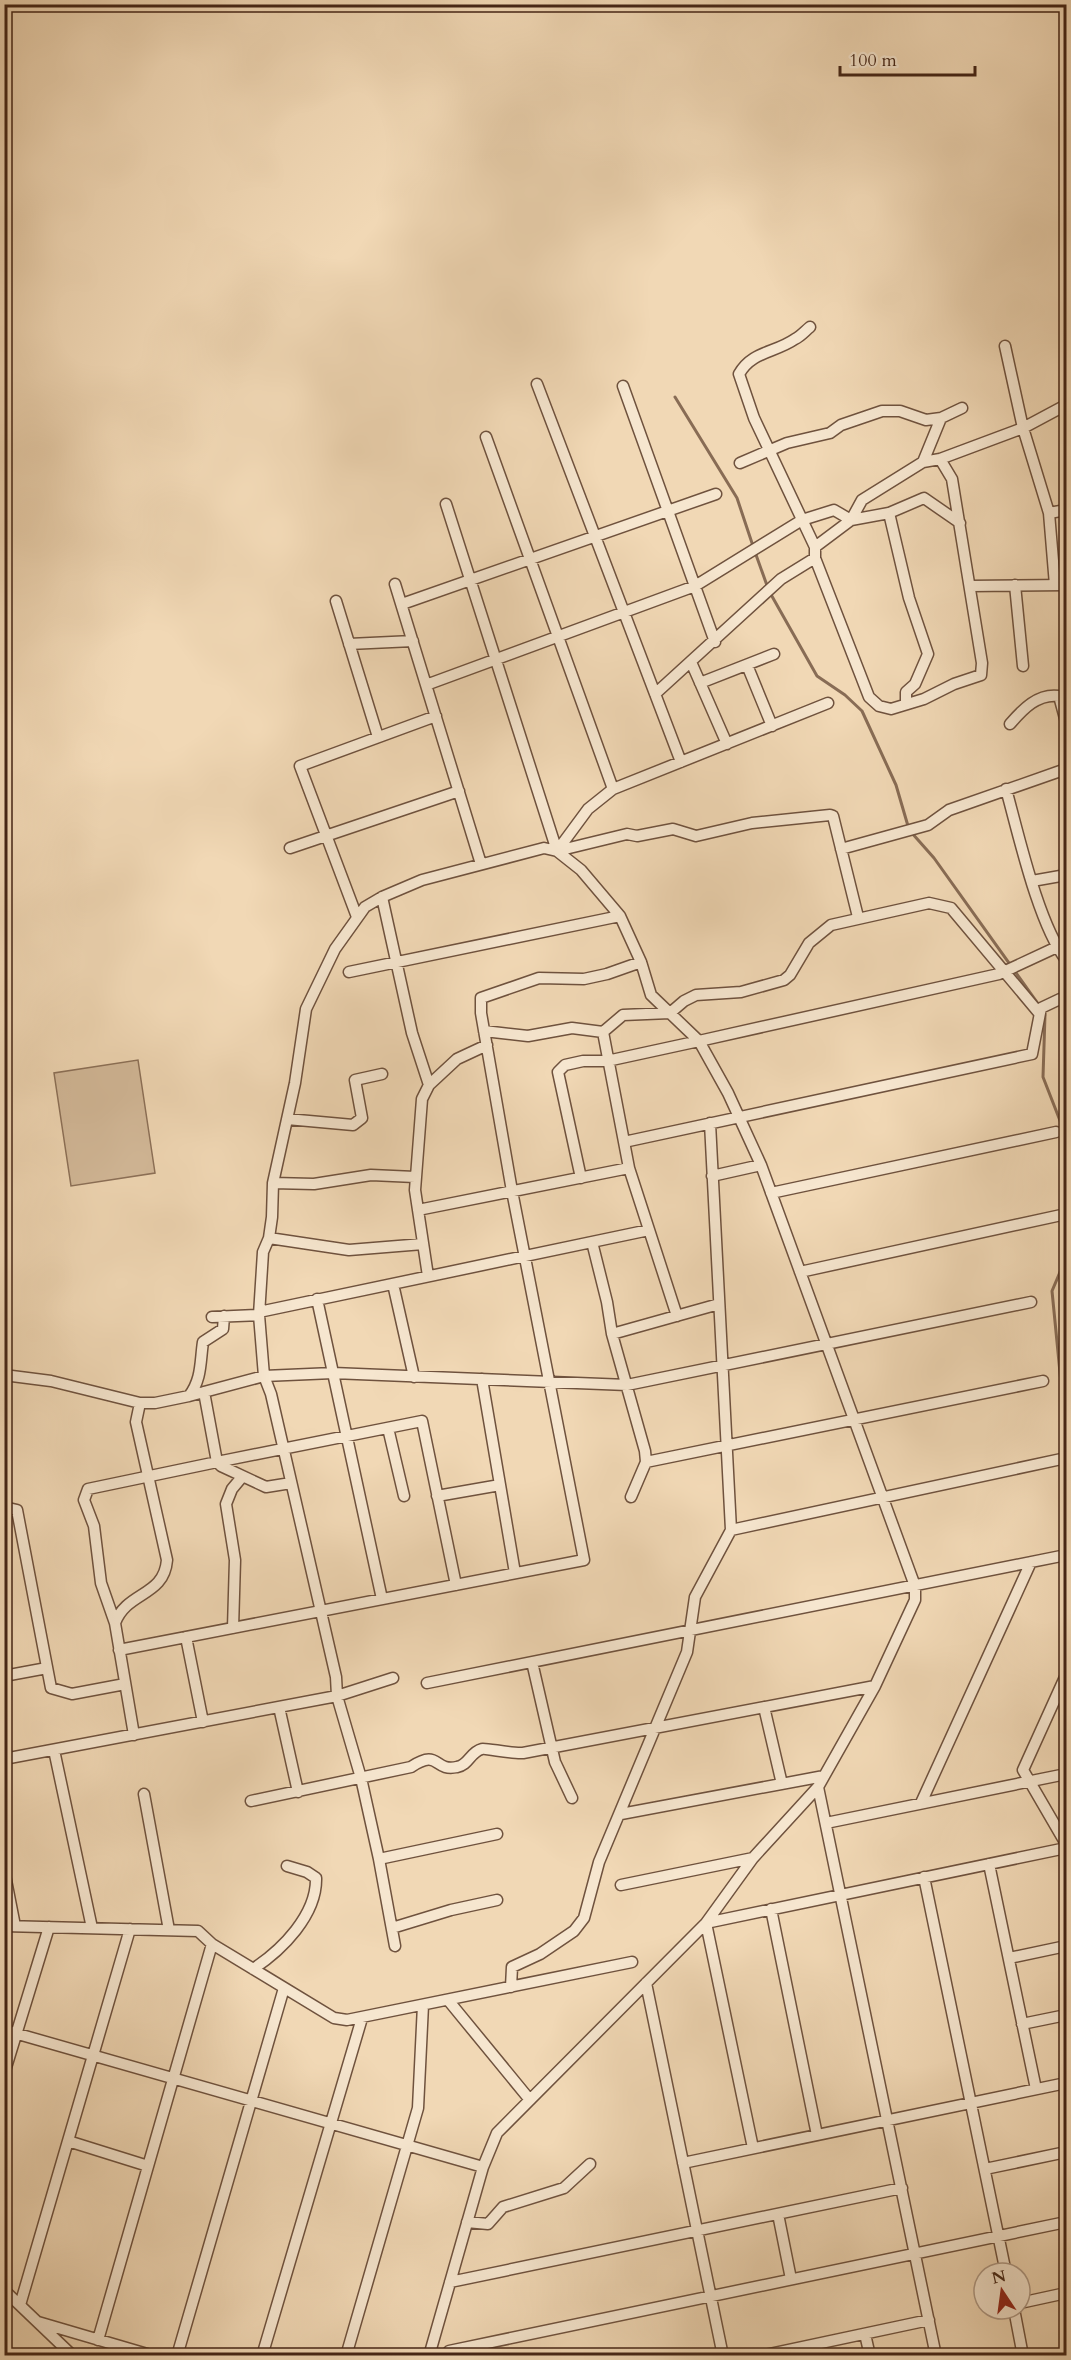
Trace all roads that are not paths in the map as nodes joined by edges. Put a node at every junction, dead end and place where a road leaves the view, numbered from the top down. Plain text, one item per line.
1 (810, 327) dead end
2 (1005, 346) dead end
3 (537, 384) dead end
4 (623, 386) dead end
5 (1066, 405) edge
6 (962, 408) dead end
7 (941, 418) junction
8 (1023, 428) junction
9 (486, 437) dead end
10 (769, 451) junction
11 (940, 459) junction
12 (923, 462) junction
13 (740, 463) dead end
14 (716, 494) dead end
15 (446, 504) dead end
16 (1066, 510) edge
17 (668, 511) junction
18 (889, 513) junction
19 (1049, 513) junction
20 (802, 520) junction
21 (851, 520) junction
22 (960, 523) junction
23 (595, 536) junction
24 (815, 553) junction
25 (531, 559) junction
26 (470, 580) junction
27 (395, 584) dead end
28 (695, 585) junction
29 (1015, 585) junction
30 (1061, 585) edge
31 (970, 586) junction
32 (336, 601) dead end
33 (402, 604) junction
34 (624, 612) junction
35 (560, 636) junction
36 (413, 641) junction
37 (715, 642) junction
38 (349, 644) junction
39 (774, 654) dead end
40 (496, 660) junction
41 (691, 662) junction
42 (747, 665) junction
43 (1023, 666) dead end
44 (700, 683) junction
45 (426, 685) junction
46 (655, 694) junction
47 (906, 702) junction
48 (828, 703) dead end
49 (436, 716) junction
50 (1066, 722) edge
51 (1010, 723) dead end
52 (772, 726) junction
53 (378, 737) junction
54 (727, 744) junction
55 (681, 762) junction
56 (1066, 768) edge
57 (613, 789) junction
58 (1006, 789) junction
59 (459, 791) junction
60 (326, 836) junction
61 (290, 848) dead end
62 (841, 849) junction
63 (557, 851) junction
64 (481, 864) junction
65 (1066, 875) edge
66 (1032, 881) junction
67 (382, 897) junction
68 (357, 916) junction
69 (620, 916) junction
70 (858, 917) junction
71 (1062, 946) edge
72 (1066, 960) edge
73 (641, 962) junction
74 (396, 963) junction
75 (349, 972) dead end
76 (1003, 972) junction
77 (1066, 999) edge
78 (670, 1013) junction
79 (1039, 1014) junction
80 (484, 1031) junction
81 (603, 1032) junction
82 (699, 1041) junction
83 (487, 1045) junction
84 (607, 1061) junction
85 (382, 1074) dead end
86 (429, 1085) junction
87 (739, 1117) junction
88 (287, 1119) junction
89 (710, 1123) junction
90 (1056, 1132) dead end
91 (624, 1142) junction
92 (761, 1165) junction
93 (629, 1168) junction
94 (712, 1176) junction
95 (415, 1177) junction
96 (581, 1178) junction
97 (273, 1183) junction
98 (512, 1191) junction
99 (771, 1193) junction
100 (418, 1210) junction
101 (1066, 1214) edge
102 (649, 1230) junction
103 (269, 1238) junction
104 (592, 1242) junction
105 (423, 1244) junction
106 (526, 1256) junction
107 (800, 1272) junction
108 (428, 1276) junction
109 (393, 1284) junction
110 (316, 1299) junction
111 (1031, 1302) dead end
112 (719, 1304) junction
113 (259, 1313) junction
114 (677, 1316) junction
115 (612, 1335) junction
116 (826, 1344) junction
117 (722, 1366) junction
118 (333, 1373) junction
119 (4, 1375) edge
120 (264, 1376) junction
121 (414, 1377) junction
122 (482, 1379) junction
123 (551, 1381) junction
124 (1043, 1382) dead end
125 (627, 1385) junction
126 (204, 1392) junction
127 (189, 1396) junction
128 (140, 1403) junction
129 (854, 1420) junction
130 (388, 1428) junction
131 (346, 1436) junction
132 (726, 1446) junction
133 (283, 1449) junction
134 (1066, 1458) edge
135 (217, 1461) junction
136 (646, 1462) junction
137 (150, 1476) junction
138 (242, 1477) junction
139 (291, 1483) junction
140 (500, 1485) junction
141 (404, 1496) dead end
142 (437, 1496) junction
143 (631, 1497) dead end
144 (882, 1497) junction
145 (4, 1507) edge
146 (731, 1530) junction
147 (1066, 1555) edge
148 (1031, 1562) junction
149 (515, 1573) junction
150 (456, 1585) junction
151 (915, 1586) junction
152 (382, 1599) junction
153 (321, 1611) junction
154 (115, 1623) junction
155 (233, 1628) junction
156 (691, 1630) junction
157 (186, 1637) junction
158 (119, 1650) junction
159 (532, 1662) junction
160 (47, 1668) junction
161 (1066, 1675) edge
162 (4, 1676) edge
163 (393, 1678) dead end
164 (427, 1683) dead end
165 (125, 1684) junction
166 (875, 1686) junction
167 (337, 1696) junction
168 (279, 1707) junction
169 (764, 1707) junction
170 (203, 1722) junction
171 (657, 1727) junction
172 (134, 1735) junction
173 (551, 1746) junction
174 (54, 1750) junction
175 (4, 1759) edge
176 (1066, 1774) edge
177 (824, 1776) junction
178 (361, 1778) junction
179 (1030, 1782) junction
180 (782, 1784) junction
181 (818, 1787) junction
182 (297, 1792) junction
183 (144, 1794) dead end
184 (572, 1798) dead end
185 (251, 1801) dead end
186 (921, 1803) junction
187 (621, 1814) junction
188 (826, 1823) junction
189 (497, 1834) dead end
190 (1066, 1846) edge
191 (379, 1858) junction
192 (753, 1858) junction
193 (989, 1864) junction
194 (287, 1866) dead end
195 (4, 1870) edge
196 (924, 1877) junction
197 (621, 1885) dead end
198 (841, 1895) junction
199 (497, 1900) dead end
200 (771, 1909) junction
201 (706, 1923) junction
202 (10, 1926) edge
203 (49, 1927) junction
204 (92, 1928) junction
205 (392, 1928) junction
206 (130, 1929) junction
207 (169, 1930) junction
208 (212, 1944) junction
209 (395, 1946) dead end
210 (1066, 1946) edge
211 (1009, 1958) junction
212 (632, 1962) dead end
213 (253, 1969) junction
214 (646, 1983) junction
215 (511, 1987) junction
216 (284, 1988) junction
217 (448, 2000) junction
218 (423, 2005) junction
219 (1066, 2015) edge
220 (362, 2018) junction
221 (1022, 2024) junction
222 (4, 2030) edge
223 (17, 2034) junction
224 (93, 2056) junction
225 (4, 2074) edge
226 (172, 2078) junction
227 (1066, 2083) edge
228 (1036, 2089) junction
229 (530, 2100) junction
230 (251, 2101) junction
231 (971, 2103) junction
232 (888, 2120) junction
233 (332, 2124) junction
234 (817, 2135) junction
235 (68, 2141) junction
236 (407, 2145) junction
237 (753, 2148) junction
238 (1066, 2152) edge
239 (683, 2163) junction
240 (590, 2164) dead end
241 (148, 2166) junction
242 (483, 2167) junction
243 (985, 2169) junction
244 (902, 2188) junction
245 (778, 2214) junction
246 (467, 2222) junction
247 (1066, 2222) edge
248 (697, 2231) junction
249 (999, 2236) junction
250 (915, 2254) junction
251 (1004, 2261) edge
252 (792, 2280) junction
253 (450, 2282) junction
254 (1066, 2293) edge
255 (711, 2296) junction
256 (10, 2299) edge
257 (1032, 2300) edge
258 (929, 2320) junction
259 (1016, 2321) edge
260 (38, 2322) junction
261 (865, 2334) junction
262 (98, 2340) junction
263 (431, 2351) edge
264 (449, 2351) junction
265 (807, 2351) edge
266 (67, 2353) edge
267 (154, 2355) edge
268 (177, 2355) edge
269 (262, 2355) edge
270 (346, 2355) edge
271 (466, 2355) edge
272 (723, 2355) edge
273 (760, 2355) edge
274 (870, 2355) edge
275 (936, 2355) edge
276 (1023, 2355) edge

1 - 10 street
2 - 8 street
3 - 23 street
4 - 17 street
5 - 8 street
6 - 7 street
7 - 10 street
7 - 12 street
8 - 11 street
8 - 19 street
9 - 25 street
10 - 13 street
10 - 20 street
11 - 12 street
11 - 22 street
12 - 21 street
14 - 17 street
15 - 26 street
16 - 19 street
17 - 23 street
17 - 28 street
18 - 21 street
18 - 22 street
18 - 47 street
19 - 30 street
20 - 21 street
20 - 24 street
20 - 28 street
21 - 24 street
22 - 31 street
23 - 25 street
23 - 34 street
24 - 37 street
24 - 47 street
25 - 26 street
25 - 35 street
26 - 33 street
26 - 40 street
27 - 33 street
28 - 34 street
28 - 37 street
29 - 30 street
29 - 31 street
29 - 43 street
31 - 47 street
32 - 38 street
33 - 36 street
34 - 35 street
34 - 46 street
35 - 40 street
35 - 57 street
36 - 38 street
36 - 45 street
37 - 41 street
38 - 53 street
39 - 42 street
40 - 45 street
40 - 63 street
41 - 44 street
41 - 46 street
42 - 44 street
42 - 52 street
44 - 54 street
45 - 49 street
46 - 55 street
48 - 52 street
49 - 53 street
49 - 59 street
50 - 51 street
52 - 54 street
53 - 60 street
54 - 55 street
55 - 57 street
56 - 58 street
57 - 63 street
58 - 62 street
58 - 66 street
59 - 60 street
59 - 64 street
60 - 61 street
60 - 68 street
62 - 63 street
62 - 70 street
63 - 64 street
63 - 69 street
64 - 67 street
65 - 66 street
66 - 71 street
67 - 68 street
67 - 74 street
68 - 88 street
69 - 73 street
69 - 74 street
70 - 76 street
70 - 78 street
71 - 72 street
71 - 76 street
73 - 78 street
73 - 80 street
74 - 75 street
74 - 86 street
76 - 79 street
76 - 82 street
77 - 79 street
78 - 81 street
78 - 82 street
79 - 87 street
80 - 81 street
80 - 83 street
81 - 84 street
82 - 84 street
82 - 87 street
83 - 86 street
83 - 98 street
84 - 91 street
84 - 96 street
85 - 88 street
86 - 95 street
87 - 89 street
87 - 92 street
88 - 97 street
89 - 91 street
89 - 94 street
90 - 99 street
91 - 93 street
92 - 94 street
92 - 99 street
93 - 96 street
93 - 102 street
94 - 112 street
95 - 97 street
95 - 100 street
96 - 98 street
97 - 103 street
98 - 100 street
98 - 106 street
99 - 107 street
100 - 105 street
101 - 107 street
102 - 104 street
102 - 114 street
103 - 105 street
103 - 113 street
104 - 106 street
104 - 115 street
105 - 108 street
106 - 108 street
106 - 123 street
107 - 116 street
108 - 109 street
109 - 110 street
109 - 121 street
110 - 113 street
110 - 118 street
111 - 116 street
112 - 114 street
112 - 117 street
113 - 120 street
113 - 127 street
114 - 115 street
115 - 125 street
116 - 117 street
116 - 129 street
117 - 125 street
117 - 132 street
118 - 120 street
118 - 121 street
118 - 131 street
119 - 128 street
120 - 126 street
120 - 133 street
121 - 122 street
122 - 123 street
122 - 140 street
123 - 125 street
123 - 149 street
124 - 129 street
125 - 136 street
126 - 127 street
126 - 135 street
127 - 128 street
128 - 137 street
129 - 132 street
129 - 144 street
130 - 131 street
130 - 141 street
130 - 142 street
131 - 133 street
131 - 152 street
132 - 136 street
132 - 146 street
133 - 135 street
133 - 139 street
134 - 144 street
135 - 137 street
135 - 138 street
136 - 143 street
137 - 154 street
137 - 154 street
138 - 139 street
138 - 155 street
139 - 153 street
140 - 142 street
140 - 149 street
142 - 150 street
144 - 146 street
144 - 151 street
145 - 160 street
146 - 156 street
147 - 148 street
148 - 151 street
148 - 186 street
149 - 150 street
150 - 152 street
151 - 156 street
151 - 166 street
152 - 153 street
153 - 155 street
153 - 167 street
154 - 158 street
155 - 157 street
156 - 159 street
156 - 171 street
157 - 158 street
157 - 170 street
158 - 165 street
159 - 164 street
159 - 173 street
160 - 162 street
160 - 165 street
161 - 179 street
163 - 167 street
165 - 172 street
166 - 169 street
166 - 177 street
167 - 168 street
167 - 178 street
168 - 170 street
168 - 182 street
169 - 171 street
169 - 180 street
170 - 172 street
171 - 173 street
171 - 187 street
172 - 174 street
173 - 178 street
173 - 184 street
174 - 175 street
174 - 204 street
176 - 179 street
177 - 180 street
177 - 181 street
178 - 182 street
178 - 191 street
179 - 186 street
179 - 190 street
180 - 187 street
181 - 188 street
181 - 192 street
182 - 185 street
183 - 207 street
186 - 188 street
187 - 215 street
188 - 198 street
189 - 191 street
190 - 193 street
191 - 205 street
192 - 197 street
192 - 201 street
193 - 196 street
193 - 211 street
194 - 213 street
195 - 202 street
196 - 198 street
196 - 231 street
198 - 200 street
198 - 232 street
199 - 205 street
200 - 201 street
200 - 234 street
201 - 214 street
201 - 237 street
202 - 203 street
203 - 204 street
203 - 223 street
204 - 206 street
205 - 209 street
206 - 207 street
206 - 224 street
207 - 208 street
208 - 213 street
208 - 226 street
210 - 211 street
211 - 221 street
212 - 215 street
213 - 216 street
214 - 229 street
214 - 239 street
215 - 217 street
216 - 220 street
216 - 230 street
217 - 218 street
217 - 229 street
218 - 220 street
218 - 236 street
219 - 221 street
220 - 233 street
221 - 228 street
222 - 223 street
223 - 224 street
223 - 225 street
224 - 226 street
224 - 235 street
226 - 230 street
226 - 241 street
227 - 228 street
228 - 231 street
229 - 242 street
230 - 233 street
230 - 268 street
231 - 232 street
231 - 243 street
232 - 234 street
232 - 244 street
233 - 236 street
233 - 269 street
234 - 237 street
235 - 241 street
235 - 256 street
236 - 242 street
236 - 270 street
237 - 239 street
238 - 243 street
239 - 248 street
240 - 246 street
241 - 262 street
242 - 246 street
243 - 249 street
244 - 245 street
244 - 250 street
245 - 248 street
245 - 252 street
246 - 253 street
247 - 249 street
248 - 253 street
248 - 255 street
249 - 250 street
249 - 251 street
250 - 252 street
250 - 258 street
252 - 255 street
253 - 263 street
254 - 257 street
255 - 264 street
255 - 272 street
256 - 260 street
258 - 261 street
258 - 275 street
259 - 276 street
260 - 262 street
260 - 266 street
261 - 265 street
261 - 274 street
262 - 267 street
263 - 264 street
264 - 271 street
265 - 273 street

